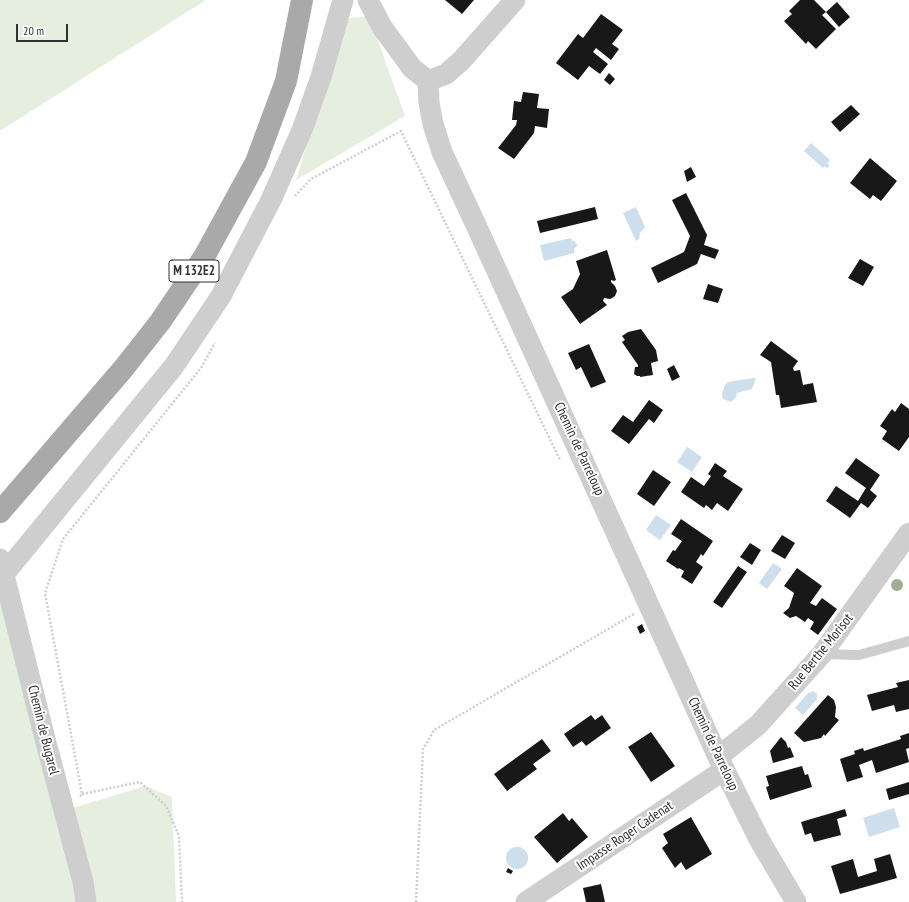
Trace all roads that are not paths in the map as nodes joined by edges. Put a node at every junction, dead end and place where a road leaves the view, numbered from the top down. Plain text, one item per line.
1 (302, 0) edge
2 (343, 0) edge
3 (368, 0) edge
4 (515, 0) edge
5 (428, 81) junction
6 (5, 506) edge
7 (909, 532) edge
8 (2, 566) edge
9 (909, 641) edge
10 (822, 654) junction
11 (721, 764) junction
12 (86, 902) edge
13 (526, 902) edge
14 (796, 902) edge

1 - 6 main road, M 132E2
2 - 8 street
3 - 5 street
4 - 5 street
5 - 11 street, Chemin de Parreloup
7 - 10 street, Rue Berthe Morisot
8 - 12 street, Chemin de Bugarel
9 - 10 lane
10 - 11 street, Rue Berthe Morisot
11 - 13 street, Impasse Roger Cadenat
11 - 14 street, Chemin de Parreloup

